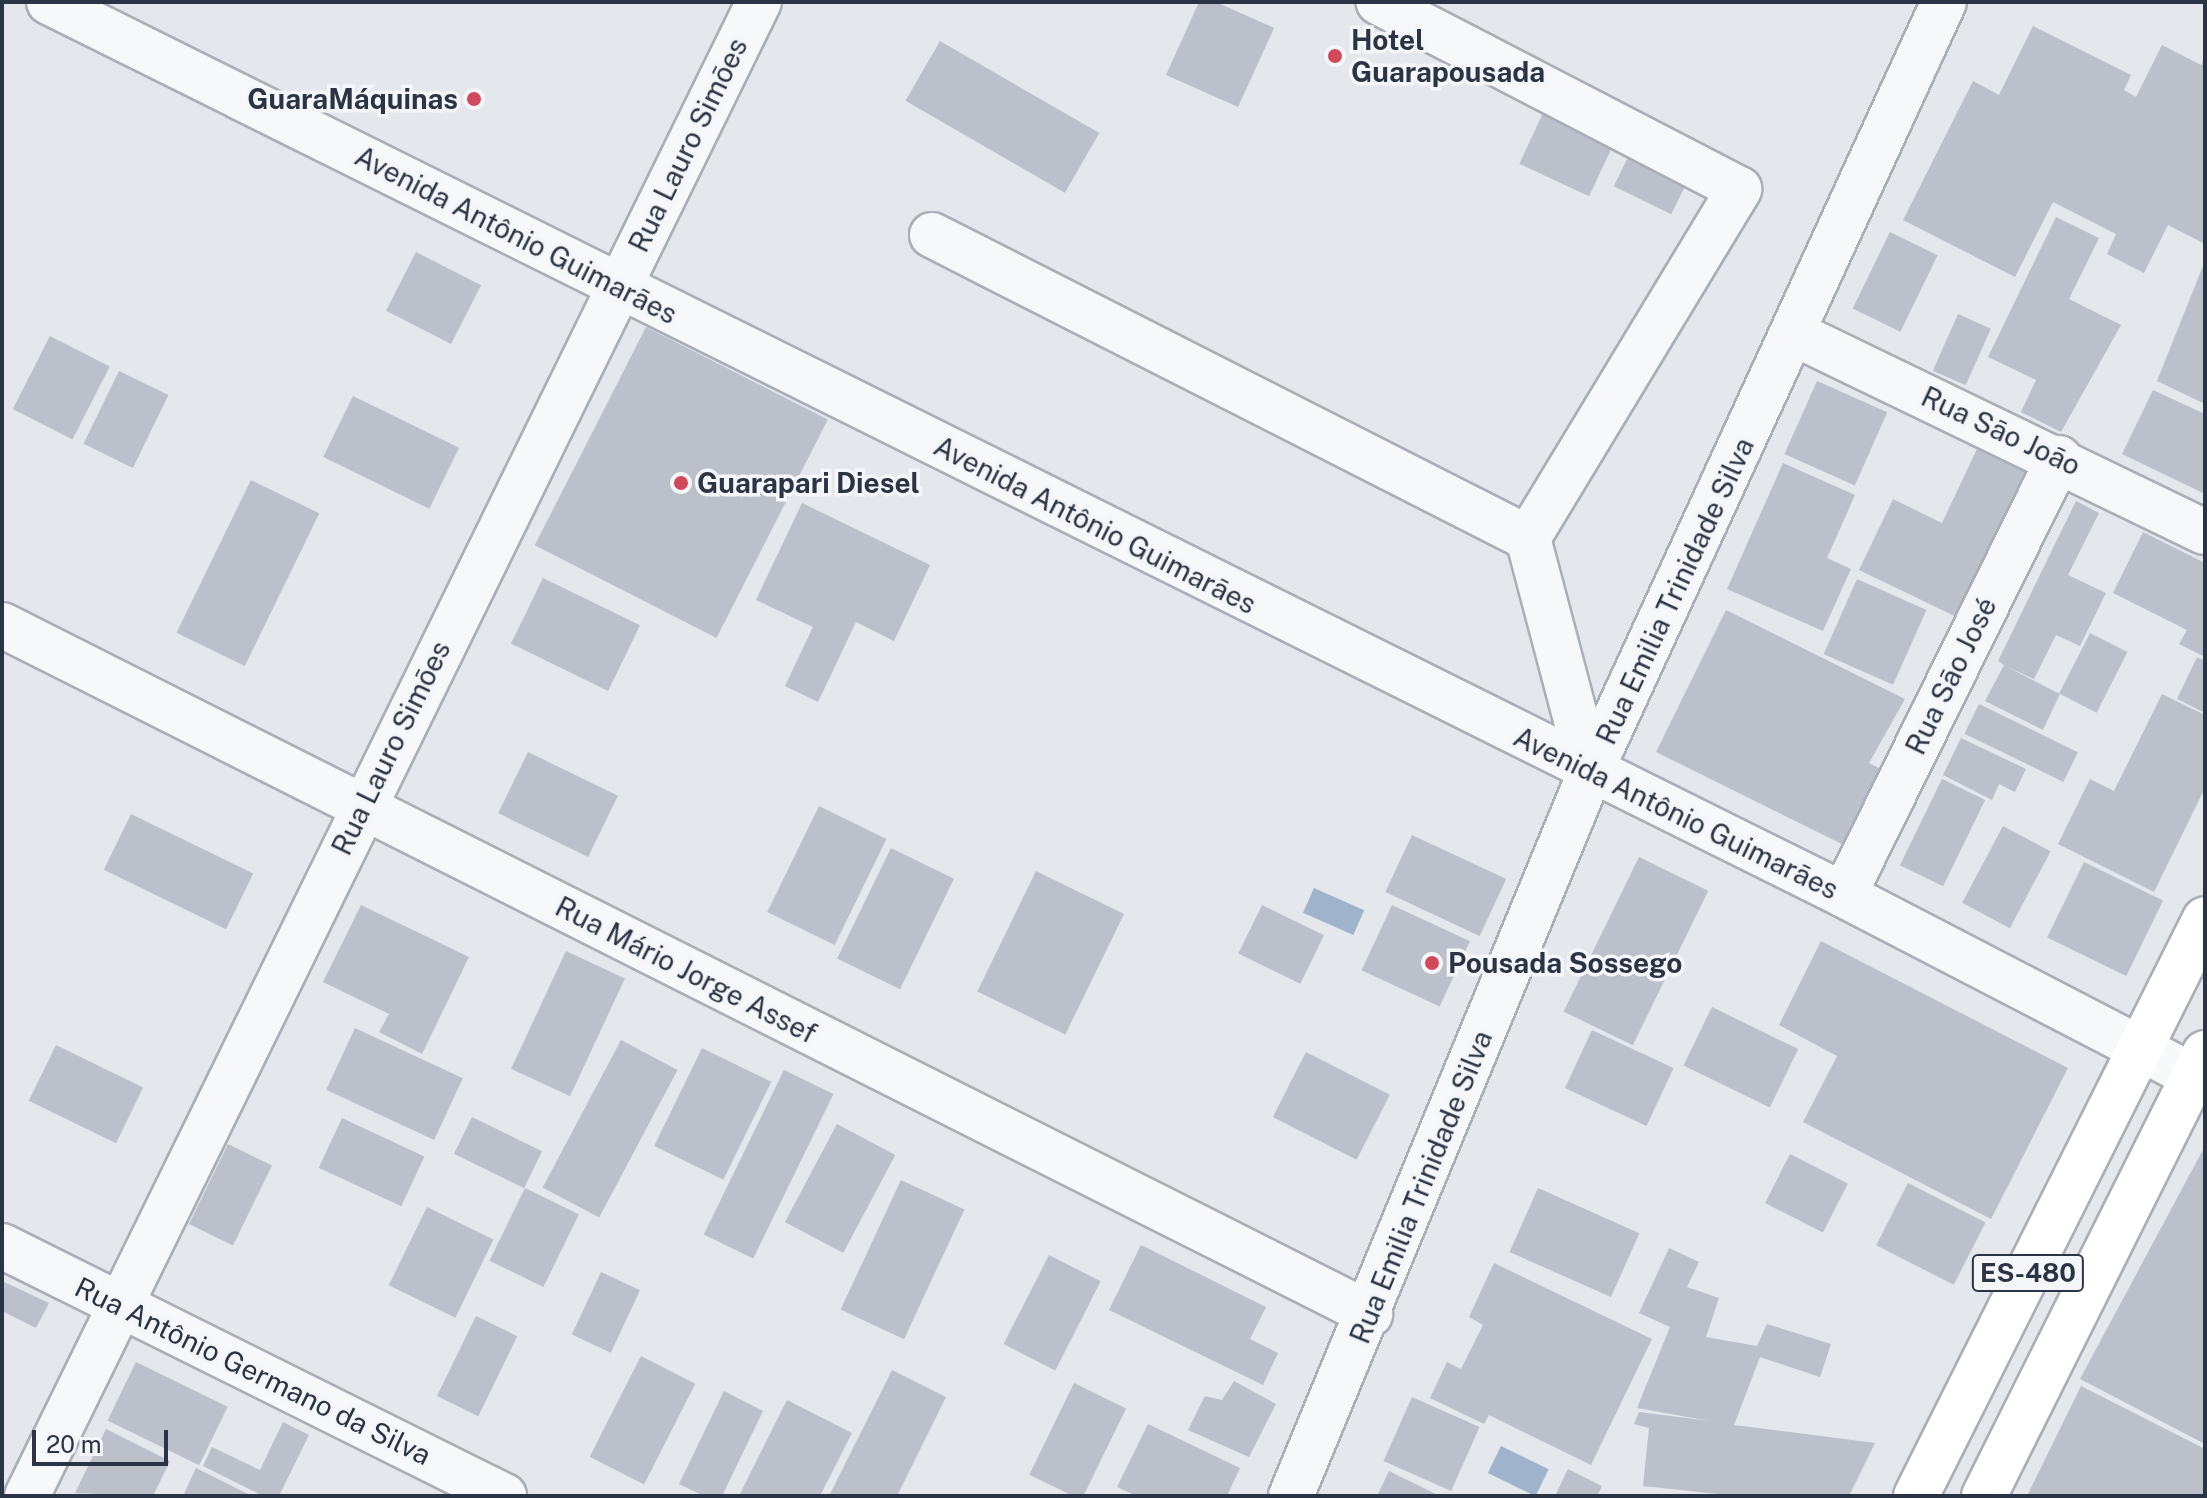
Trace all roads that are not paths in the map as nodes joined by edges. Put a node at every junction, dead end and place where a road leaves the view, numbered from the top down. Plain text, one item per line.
1 (49, 2) edge
2 (759, 2) edge
3 (1379, 2) edge
4 (1944, 2) edge
5 (932, 235) dead end
6 (618, 287) junction
7 (1795, 334) junction
8 (2059, 458) junction
9 (2205, 532) edge
10 (1528, 538) junction
11 (2, 625) edge
12 (1590, 773) junction
13 (362, 806) junction
14 (1844, 895) junction
15 (2205, 919) edge
16 (2140, 1049) junction
17 (2201, 1071) edge
18 (2, 1246) edge
19 (124, 1307) junction
20 (1370, 1314) junction
21 (27, 1496) edge
22 (504, 1496) edge
23 (1291, 1496) edge
24 (1916, 1496) edge
25 (1984, 1496) edge

1 - 6 street, Avenida Antônio Guimarães
2 - 6 street, Rua Lauro Simões
3 - 10 street
4 - 7 street, Rua Emilia Trinidade Silva
5 - 10 street
6 - 12 street, Avenida Antônio Guimarães
6 - 13 street, Rua Lauro Simões
7 - 8 street, Rua São João
7 - 12 street, Rua Emilia Trinidade Silva
8 - 9 street, Rua São João
8 - 14 street, Rua São José
10 - 12 street
11 - 13 street, Rua Mário Jorge Assef
12 - 14 street, Avenida Antônio Guimarães
12 - 20 street, Rua Emilia Trinidade Silva
13 - 19 street, Rua Lauro Simões
13 - 20 street, Rua Mário Jorge Assef
14 - 16 street, Avenida Antônio Guimarães
15 - 16 main road, ES-480
16 - 17 street, Avenida Antônio Guimarães
16 - 24 main road, ES-480
17 - 25 main road, ES-480
18 - 19 street, Rua Antônio Germano da Silva
19 - 21 street, Rua Lauro Simões
19 - 22 street, Rua Antônio Germano da Silva
20 - 23 street, Rua Emilia Trinidade Silva

